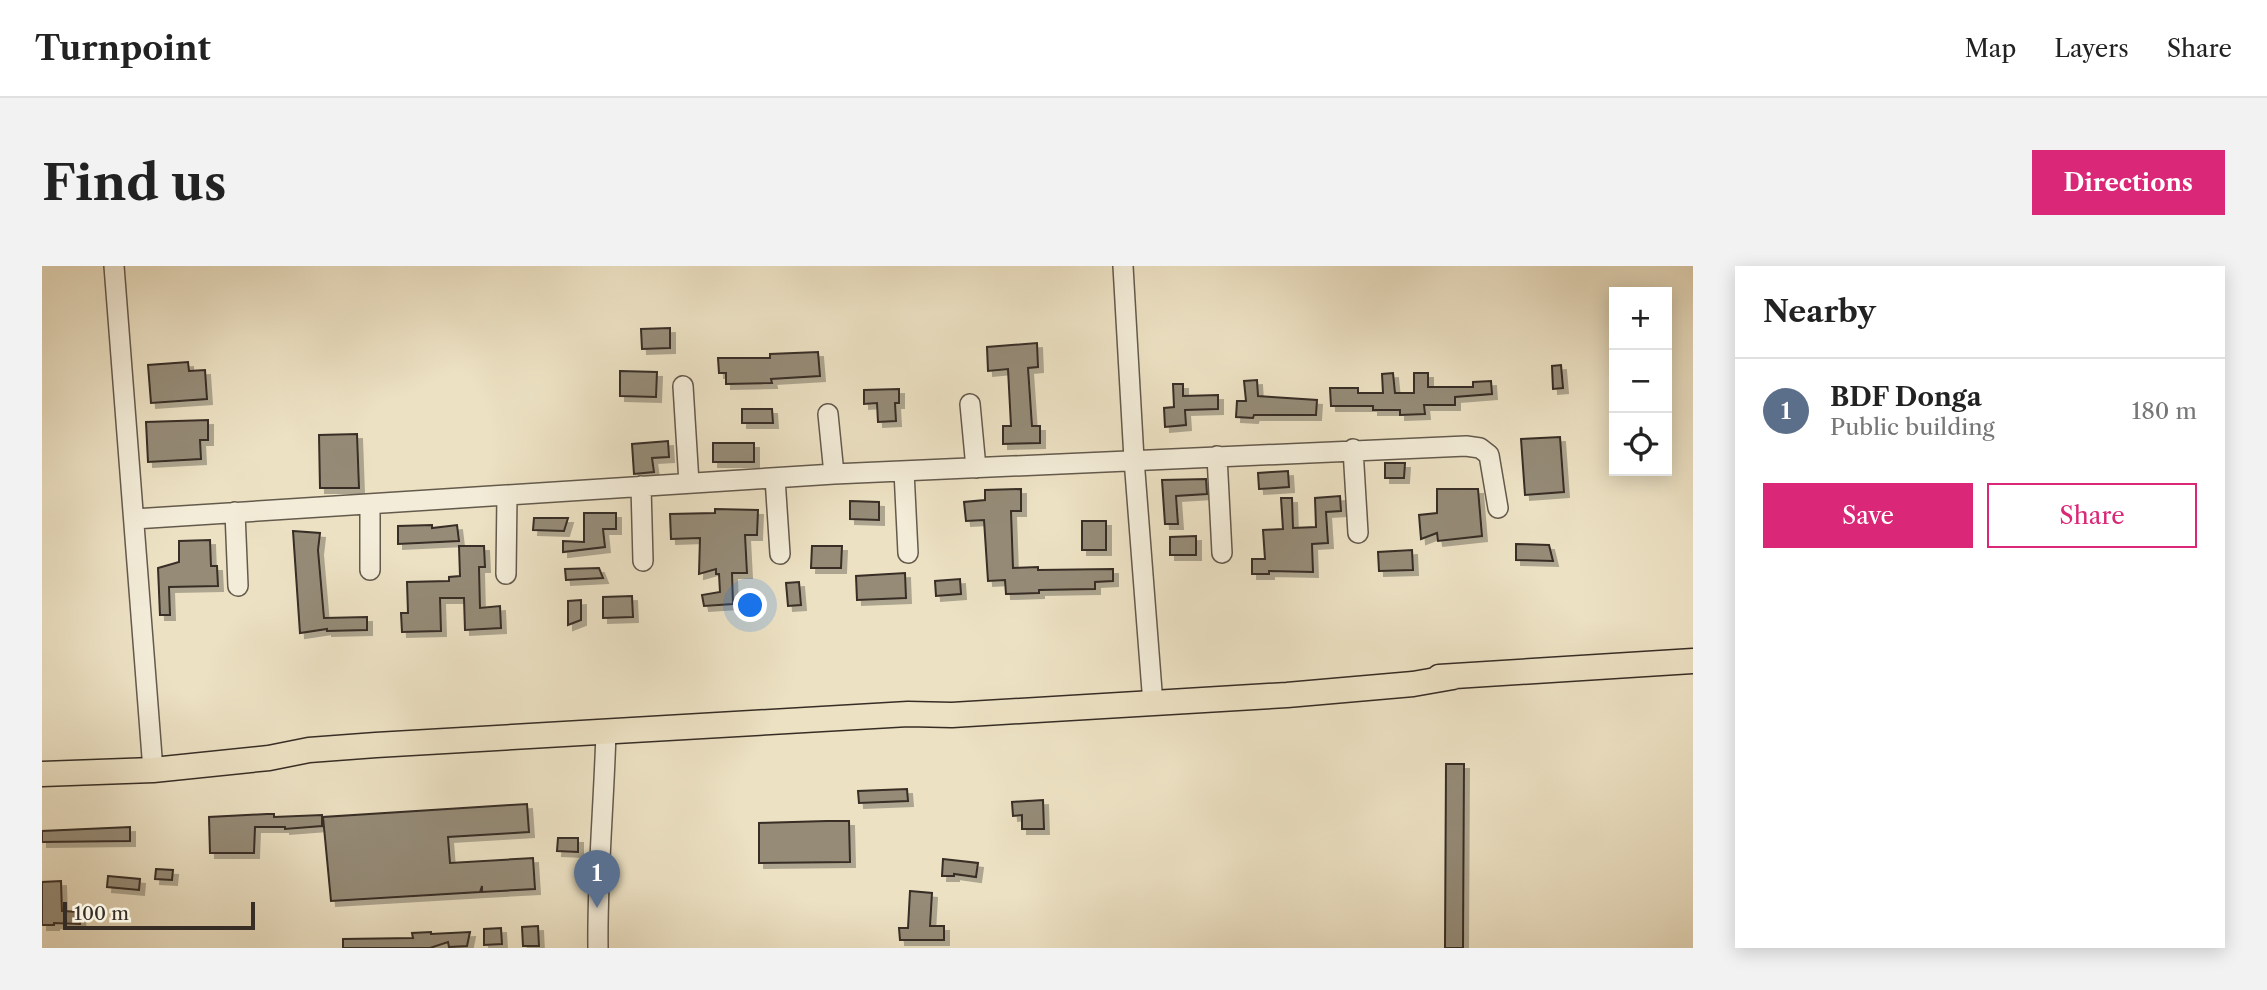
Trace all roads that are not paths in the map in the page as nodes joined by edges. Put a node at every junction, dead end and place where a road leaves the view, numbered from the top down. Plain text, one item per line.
1 (114, 266) edge
2 (1123, 266) edge
3 (683, 386) dead end
4 (970, 404) dead end
5 (828, 414) dead end
6 (1353, 449) junction
7 (1217, 456) junction
8 (1134, 459) junction
9 (976, 467) junction
10 (904, 471) junction
11 (834, 474) junction
12 (775, 478) junction
13 (689, 484) junction
14 (641, 486) junction
15 (507, 495) junction
16 (370, 504) junction
17 (1498, 508) dead end
18 (235, 512) junction
19 (134, 519) junction
20 (1358, 533) dead end
21 (908, 552) dead end
22 (1222, 553) dead end
23 (780, 554) dead end
24 (643, 561) dead end
25 (370, 570) dead end
26 (506, 574) dead end
27 (238, 586) dead end
28 (1693, 661) edge
29 (1152, 699) junction
30 (606, 731) junction
31 (42, 760) edge
32 (152, 762) junction
33 (42, 774) edge
34 (598, 948) edge

1 - 19 street
2 - 8 street
3 - 13 street
4 - 9 street
5 - 11 street
6 - 7 street
6 - 17 street
6 - 20 street
7 - 8 street
7 - 22 street
8 - 9 street
8 - 29 street
9 - 10 street
10 - 11 street
10 - 21 street
11 - 12 street
12 - 13 street
12 - 23 street
13 - 14 street
14 - 15 street
14 - 24 street
15 - 16 street
15 - 26 street
16 - 18 street
16 - 25 street
18 - 19 street
18 - 27 street
19 - 32 street
28 - 29 main road
29 - 30 main road
30 - 32 main road
30 - 34 street
31 - 32 main road
32 - 33 main road

